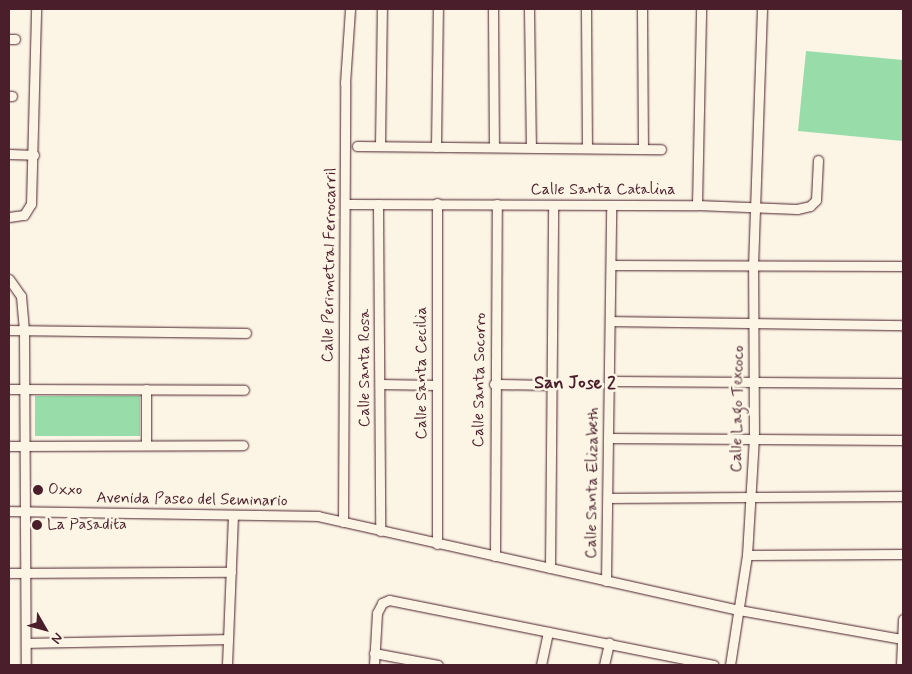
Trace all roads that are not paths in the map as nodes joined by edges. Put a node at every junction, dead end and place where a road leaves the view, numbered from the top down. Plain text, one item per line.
1 (36, 9) edge
2 (350, 9) edge
3 (382, 9) edge
4 (438, 9) edge
5 (493, 9) edge
6 (529, 9) edge
7 (586, 9) edge
8 (642, 9) edge
9 (701, 9) edge
10 (762, 9) edge
11 (357, 146) dead end
12 (380, 146) junction
13 (436, 147) junction
14 (494, 147) junction
15 (531, 148) junction
16 (588, 148) junction
17 (643, 148) junction
18 (661, 149) dead end
19 (9, 154) edge
20 (34, 155) junction
21 (818, 160) dead end
22 (437, 203) junction
23 (347, 204) junction
24 (378, 204) junction
25 (497, 204) junction
26 (553, 205) junction
27 (697, 205) junction
28 (612, 206) junction
29 (755, 207) junction
30 (9, 218) edge
31 (611, 265) junction
32 (903, 266) edge
33 (753, 267) junction
34 (9, 279) edge
35 (610, 322) junction
36 (754, 325) junction
37 (903, 325) edge
38 (9, 330) edge
39 (24, 330) junction
40 (246, 333) dead end
41 (754, 380) junction
42 (610, 381) junction
43 (903, 383) edge
44 (380, 384) junction
45 (494, 384) junction
46 (438, 385) junction
47 (551, 385) junction
48 (9, 389) edge
49 (24, 389) junction
50 (146, 389) junction
51 (244, 390) dead end
52 (754, 437) junction
53 (608, 438) junction
54 (903, 440) edge
55 (146, 445) junction
56 (243, 445) dead end
57 (9, 446) edge
58 (24, 446) junction
59 (903, 496) edge
60 (751, 497) junction
61 (608, 498) junction
62 (9, 511) edge
63 (24, 511) junction
64 (232, 515) junction
65 (343, 522) junction
66 (380, 531) junction
67 (437, 544) junction
68 (903, 554) edge
69 (746, 555) junction
70 (495, 556) junction
71 (550, 568) junction
72 (231, 572) junction
73 (9, 573) edge
74 (24, 573) junction
75 (606, 580) junction
76 (739, 610) junction
77 (903, 619) edge
78 (548, 632) junction
79 (228, 639) junction
80 (902, 639) junction
81 (26, 643) junction
82 (609, 643) junction
83 (374, 654) junction
84 (671, 656) junction
85 (26, 665) edge
86 (227, 665) edge
87 (374, 665) edge
88 (438, 665) edge
89 (541, 665) edge
90 (604, 665) edge
91 (669, 665) edge
92 (714, 665) edge
93 (730, 665) edge
94 (901, 665) edge

1 - 20 street
2 - 23 street, Calle Perimetral Ferrocarril
3 - 12 street
4 - 13 street
5 - 14 street
6 - 15 street
7 - 16 street
8 - 17 street
9 - 27 street
10 - 29 street, Calle Lago Texcoco
11 - 12 street
12 - 13 street
13 - 14 street
14 - 15 street
15 - 16 street
16 - 17 street
17 - 18 street
19 - 20 street
20 - 30 street
21 - 29 street, Calle Santa Catalina
22 - 24 street, Calle Santa Catalina
22 - 25 street, Calle Santa Catalina
22 - 46 street, Calle Santa Cecilia
23 - 24 street, Calle Santa Catalina
23 - 65 street, Calle Perimetral Ferrocarril
24 - 44 street, Calle Santa Rosa
25 - 26 street, Calle Santa Catalina
25 - 45 street, Calle Santa Socorro
26 - 28 street, Calle Santa Catalina
26 - 47 street
27 - 28 street, Calle Santa Catalina
27 - 29 street, Calle Santa Catalina
28 - 31 street, Calle Santa Elizabeth
29 - 33 street, Calle Lago Texcoco
31 - 33 street
31 - 35 street, Calle Santa Elizabeth
32 - 33 street
33 - 36 street, Calle Lago Texcoco
34 - 39 street
35 - 36 street
35 - 42 street, Calle Santa Elizabeth
36 - 37 street
36 - 41 street, Calle Lago Texcoco
38 - 39 street
39 - 40 street
39 - 49 street
41 - 42 street
41 - 43 street
41 - 52 street, Calle Lago Texcoco
42 - 53 street, Calle Santa Elizabeth
44 - 46 street
44 - 66 street, Calle Santa Rosa
45 - 47 street
45 - 70 street, Calle Santa Socorro
46 - 67 street, Calle Santa Cecilia
47 - 71 street
48 - 49 street
49 - 50 street
49 - 58 street
50 - 51 street
50 - 55 street
52 - 53 street
52 - 54 street
52 - 60 street, Calle Lago Texcoco
53 - 61 street, Calle Santa Elizabeth
55 - 56 street
55 - 58 street
57 - 58 street
58 - 63 street
59 - 60 street
60 - 61 street
60 - 69 street, Calle Lago Texcoco
61 - 75 street, Calle Santa Elizabeth
62 - 63 street, Avenida Paseo del Seminario
63 - 64 street, Avenida Paseo del Seminario
63 - 74 street
64 - 65 street, Avenida Paseo del Seminario
64 - 72 street
65 - 66 street, Avenida Paseo del Seminario
66 - 67 street, Avenida Paseo del Seminario
67 - 70 street, Avenida Paseo del Seminario
68 - 69 street
69 - 76 street, Calle Lago Texcoco
70 - 71 street, Avenida Paseo del Seminario
71 - 75 street, Avenida Paseo del Seminario
72 - 74 street
72 - 79 street
73 - 74 street
74 - 81 street
75 - 76 street, Avenida Paseo del Seminario
76 - 80 street, Avenida Paseo del Seminario
76 - 93 street, Calle Lago Texcoco
77 - 80 street
78 - 82 street
78 - 83 street
78 - 89 street
79 - 81 street
79 - 86 street
80 - 94 street
81 - 85 street
82 - 84 street
82 - 90 street
83 - 87 street
83 - 88 street
84 - 91 street
84 - 92 street

